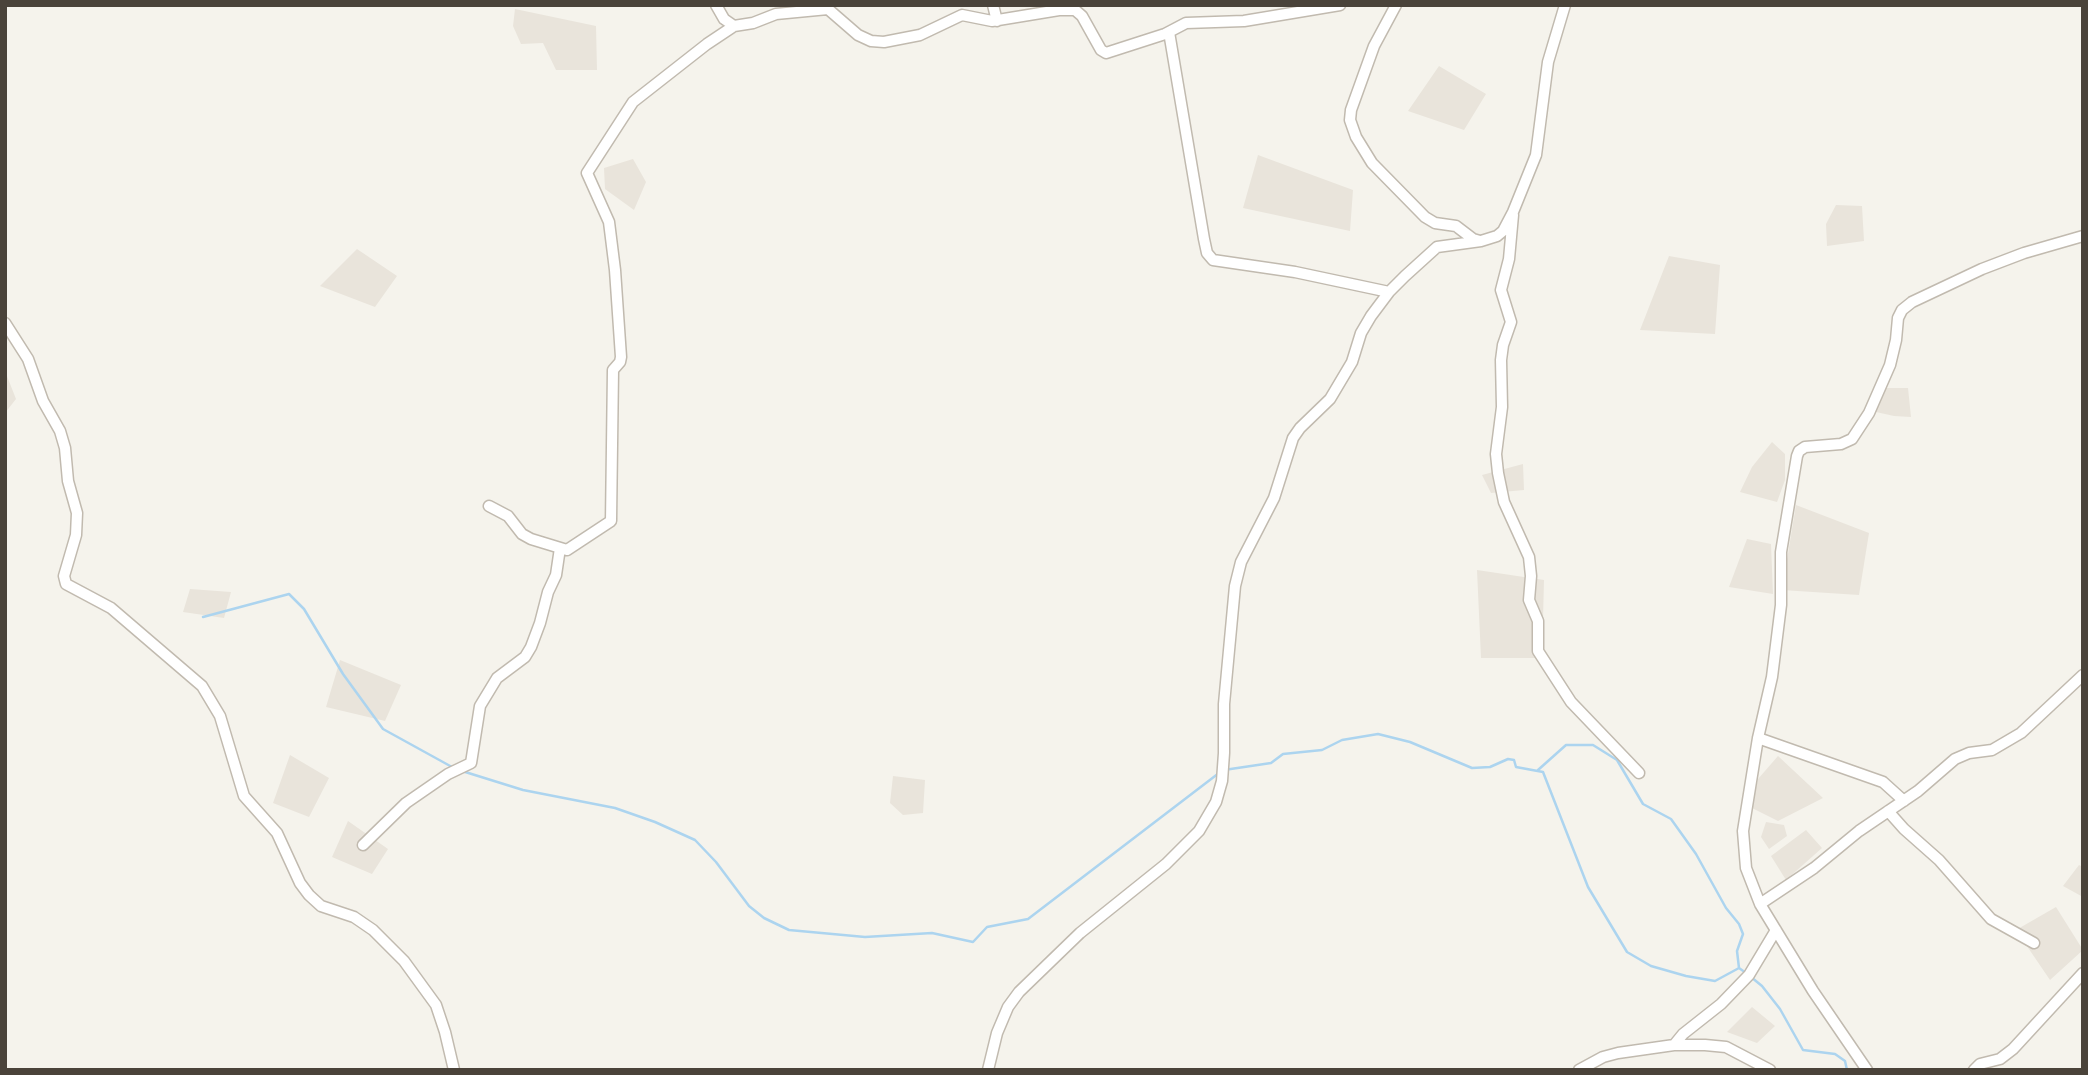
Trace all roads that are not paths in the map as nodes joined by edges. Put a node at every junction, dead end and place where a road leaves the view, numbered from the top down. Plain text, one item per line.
1 (716, 5) edge
2 (993, 5) edge
3 (1340, 5) edge
4 (1396, 5) edge
5 (1565, 5) edge
6 (997, 21) junction
7 (734, 26) junction
8 (1169, 32) junction
9 (1513, 212) junction
10 (2083, 236) edge
11 (1481, 242) junction
12 (1389, 292) junction
13 (5, 323) edge
14 (489, 506) dead end
15 (560, 548) junction
16 (2083, 676) edge
17 (2072, 684) junction
18 (2083, 690) edge
19 (1758, 738) junction
20 (1639, 773) dead end
21 (1904, 801) junction
22 (1888, 811) junction
23 (363, 845) dead end
24 (1760, 904) junction
25 (1776, 930) junction
26 (2034, 943) dead end
27 (2083, 973) edge
28 (1674, 1045) junction
29 (454, 1070) edge
30 (988, 1070) edge
31 (1579, 1070) edge
32 (1770, 1070) edge
33 (1867, 1070) edge
34 (1974, 1070) edge

1 - 7 street
2 - 6 street
3 - 8 street
4 - 11 street
5 - 9 street
6 - 7 street
6 - 8 street
7 - 15 street
8 - 12 street
9 - 11 street
9 - 20 street
10 - 19 street
11 - 12 street
12 - 30 street
13 - 29 street
14 - 15 street
15 - 23 street
16 - 17 street
17 - 18 street
17 - 21 street
19 - 21 street
19 - 24 street
21 - 22 street
22 - 24 street
22 - 26 street
24 - 25 street
25 - 28 street
25 - 33 street
27 - 34 street
28 - 31 street
28 - 32 street

